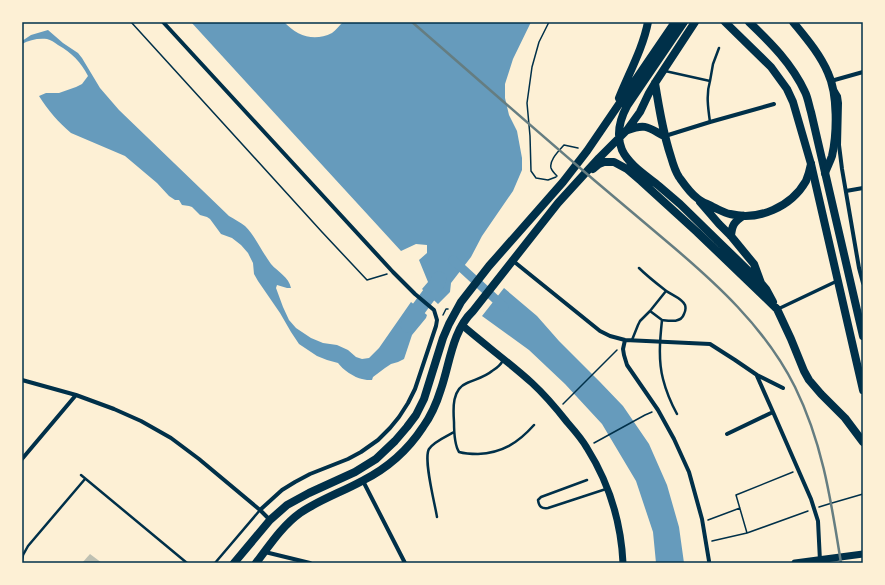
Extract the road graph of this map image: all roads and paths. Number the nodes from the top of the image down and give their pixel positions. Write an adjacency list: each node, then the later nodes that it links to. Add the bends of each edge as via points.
1 (131, 22): 35 (path, via 367,280)
2 (163, 22): 35 (street)
3 (549, 22): 25 (path, via 539,42 532,67 527,103 531,171 536,178)
4 (648, 22): 18 (main road)
5 (675, 22): 18 (main road)
6 (684, 22): 38 (main road, via 623,115 620,122 620,143 634,165 681,206)
7 (695, 22): 12 (main road)
8 (725, 22): 23 (main road, via 770,67 787,90 793,102)
9 (749, 22): 24 (main road, via 782,56 806,93)
10 (793, 22): 16 (main road, via 817,52)
11 (719, 48): 14 (lane)
12 (663, 71): 14 (lane); 15 (main road)
13 (863, 72): 16 (street)
14 (710, 81): 19 (lane)
15 (655, 83): 20 (main road); 21 (main road)
16 (832, 83): 24 (main road, via 836,129 832,157); 27 (street, via 840,103 839,144)
17 (774, 104): 19 (street)
18 (613, 112): 22 (main road)
19 (710, 122): 21 (street)
20 (628, 130): 21 (main road, via 647,127); 29 (main road)
21 (664, 136): 28 (main road, via 678,176)
22 (588, 151): 25 (main road); 25 (path, via 564,145 551,164 551,168)
23 (811, 164): 30 (main road, via 800,190 782,207); 36 (main road)
24 (825, 173): 44 (main road)
25 (560, 179): 76 (main road, via 463,299 443,338 424,399 407,427 371,462 288,505)
26 (863, 188): 27 (street)
27 (846, 191): 34 (street)
28 (697, 199): 30 (main road, via 730,214); 31 (main road)
29 (558, 203): 32 (main road); 40 (main road, via 599,164 614,162 641,181)
30 (743, 216): 31 (main road, via 733,225)
31 (731, 236): 38 (main road, via 754,264)
32 (512, 260): 43 (main road); 45 (street, via 600,331)
33 (638, 268): 39 (lane)
34 (861, 268): 37 (street)
35 (393, 272): 74 (street, via 434,310 437,320 408,403 378,440 348,459 295,482)
36 (837, 281): 40 (street); 53 (main road)
37 (863, 283)
38 (764, 286): 40 (main road)
39 (666, 291): 41 (lane); 42 (lane, via 682,302 686,309 684,317 678,320)
40 (777, 309): 62 (main road, via 809,380 845,418)
41 (650, 311): 42 (lane); 46 (lane, via 640,321)
42 (662, 320): 47 (lane)
43 (462, 325): 49 (main road); 69 (main road, via 442,389 423,427 397,457)
44 (863, 336)
45 (625, 340): 46 (street); 77 (street, via 623,349 627,365 658,410 674,439 689,472)
46 (632, 340): 47 (street)
47 (660, 342): 50 (street, via 710,344); 57 (lane, via 663,379)
48 (616, 350): 55 (path)
49 (503, 359): 60 (lane, via 490,373 465,384 457,392 453,404); 63 (main road, via 551,402)
50 (757, 375): 52 (street); 56 (street)
51 (22, 380): 54 (street)
52 (783, 388)
53 (863, 390)
54 (76, 395): 64 (street); 74 (street, via 141,421 171,438)
55 (566, 402)
56 (773, 412): 61 (street); 65 (street)
57 (677, 414)
58 (645, 415): 63 (path)
59 (534, 425): 60 (lane, via 506,448 482,454 459,452)
60 (454, 432): 75 (lane, via 431,446 426,458)
61 (727, 434)
62 (863, 442)
63 (587, 447): 70 (main road)
64 (22, 459)
65 (798, 469): 72 (path, via 736,495); 73 (street)
66 (81, 475): 67 (lane)
67 (85, 479): 82 (lane, via 31,542); 84 (lane)
68 (586, 480): 70 (lane, via 541,497 538,504 540,507 548,508)
69 (363, 481): 80 (main road, via 300,513); 89 (street)
70 (608, 488): 90 (main road, via 617,518)
71 (863, 494): 73 (path)
72 (740, 508): 77 (path); 78 (path)
73 (814, 509): 78 (path); 92 (street, via 818,521)
74 (260, 510): 76 (street); 85 (lane)
75 (438, 517)
76 (270, 520): 86 (main road)
77 (703, 522): 79 (street)
78 (747, 533): 79 (path)
79 (706, 542): 83 (street)
80 (264, 552): 87 (main road); 88 (street)
81 (863, 554): 91 (main road)
82 (22, 561)
83 (709, 561)
84 (187, 563)
85 (215, 563)
86 (234, 563)
87 (256, 563)
88 (310, 563)
89 (405, 563)
90 (623, 563)
91 (795, 563)
92 (820, 563)

